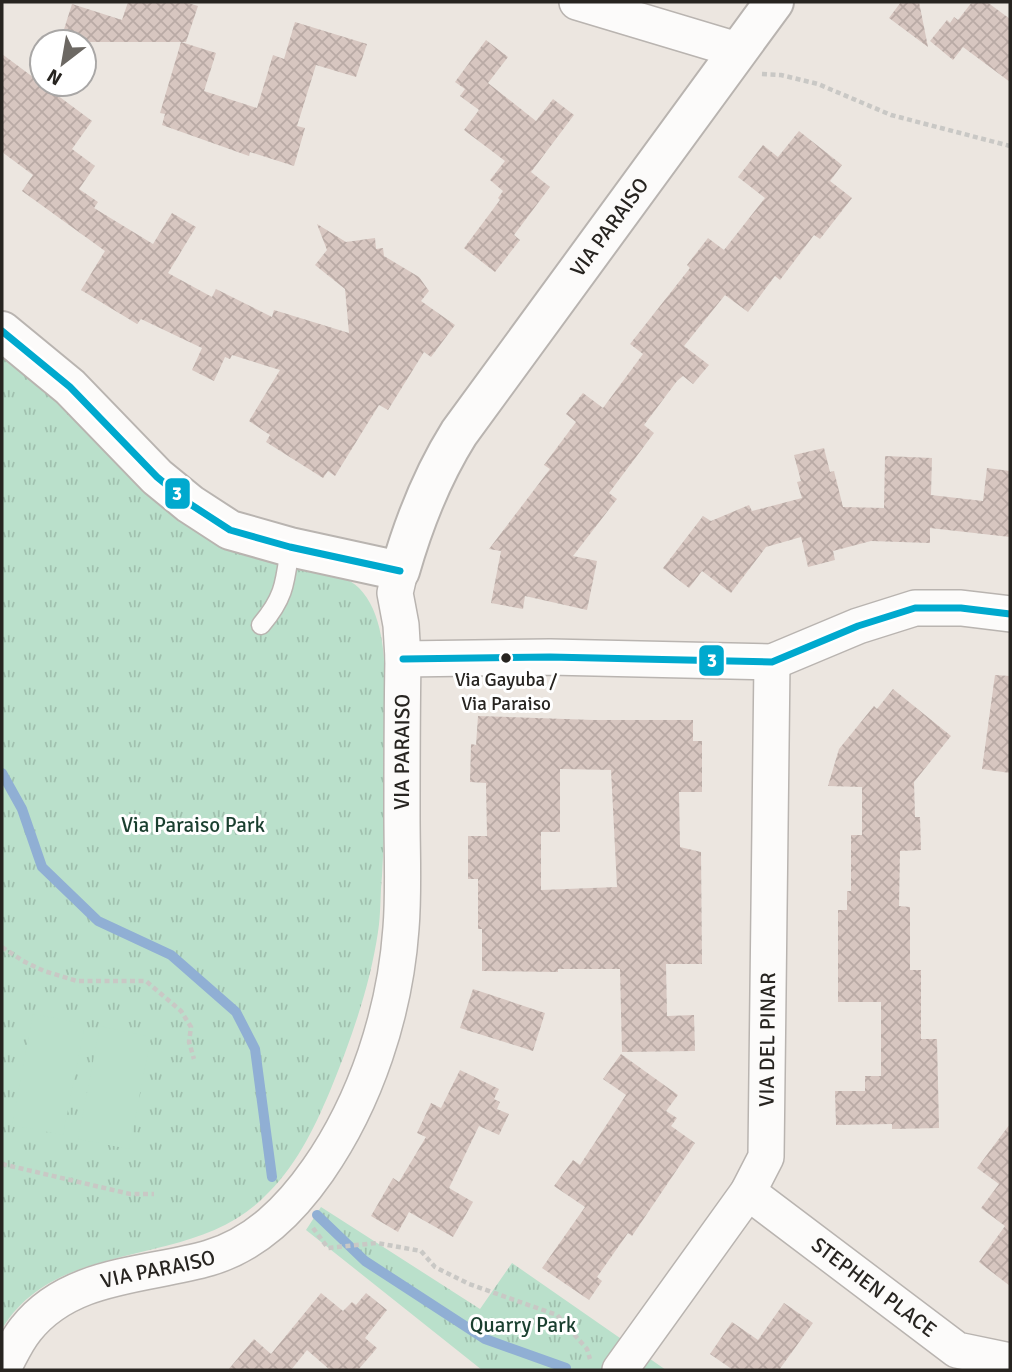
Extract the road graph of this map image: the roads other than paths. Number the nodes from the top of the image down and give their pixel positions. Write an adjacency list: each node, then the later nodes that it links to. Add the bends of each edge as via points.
1 (577, 2): 3 (street)
2 (774, 2): 3 (street, VIA PARAISO)
3 (744, 62): 6 (street, VIA PARAISO, via 459,433 436,472)
4 (2, 331): 5 (street, via 70,387 157,477 190,504 230,530)
5 (290, 547): 6 (street); 8 (lane, via 285,589)
6 (401, 571): 9 (street, VIA PARAISO, via 395,593)
7 (1010, 614): 10 (street, via 915,608)
8 (261, 625)
9 (403, 659): 10 (street); 13 (street, VIA PARAISO, via 401,929 395,977 384,1025 343,1132 308,1184 265,1230 240,1247 210,1258 118,1276 62,1299 26,1329)
10 (772, 662): 11 (street, VIA DEL PINAR, via 768,1124 766,1157)
11 (748, 1192): 12 (street, STEPHEN PLACE, via 957,1350); 14 (street, VIA DEL PINAR)
12 (1010, 1361)
13 (2, 1370)
14 (621, 1370)

